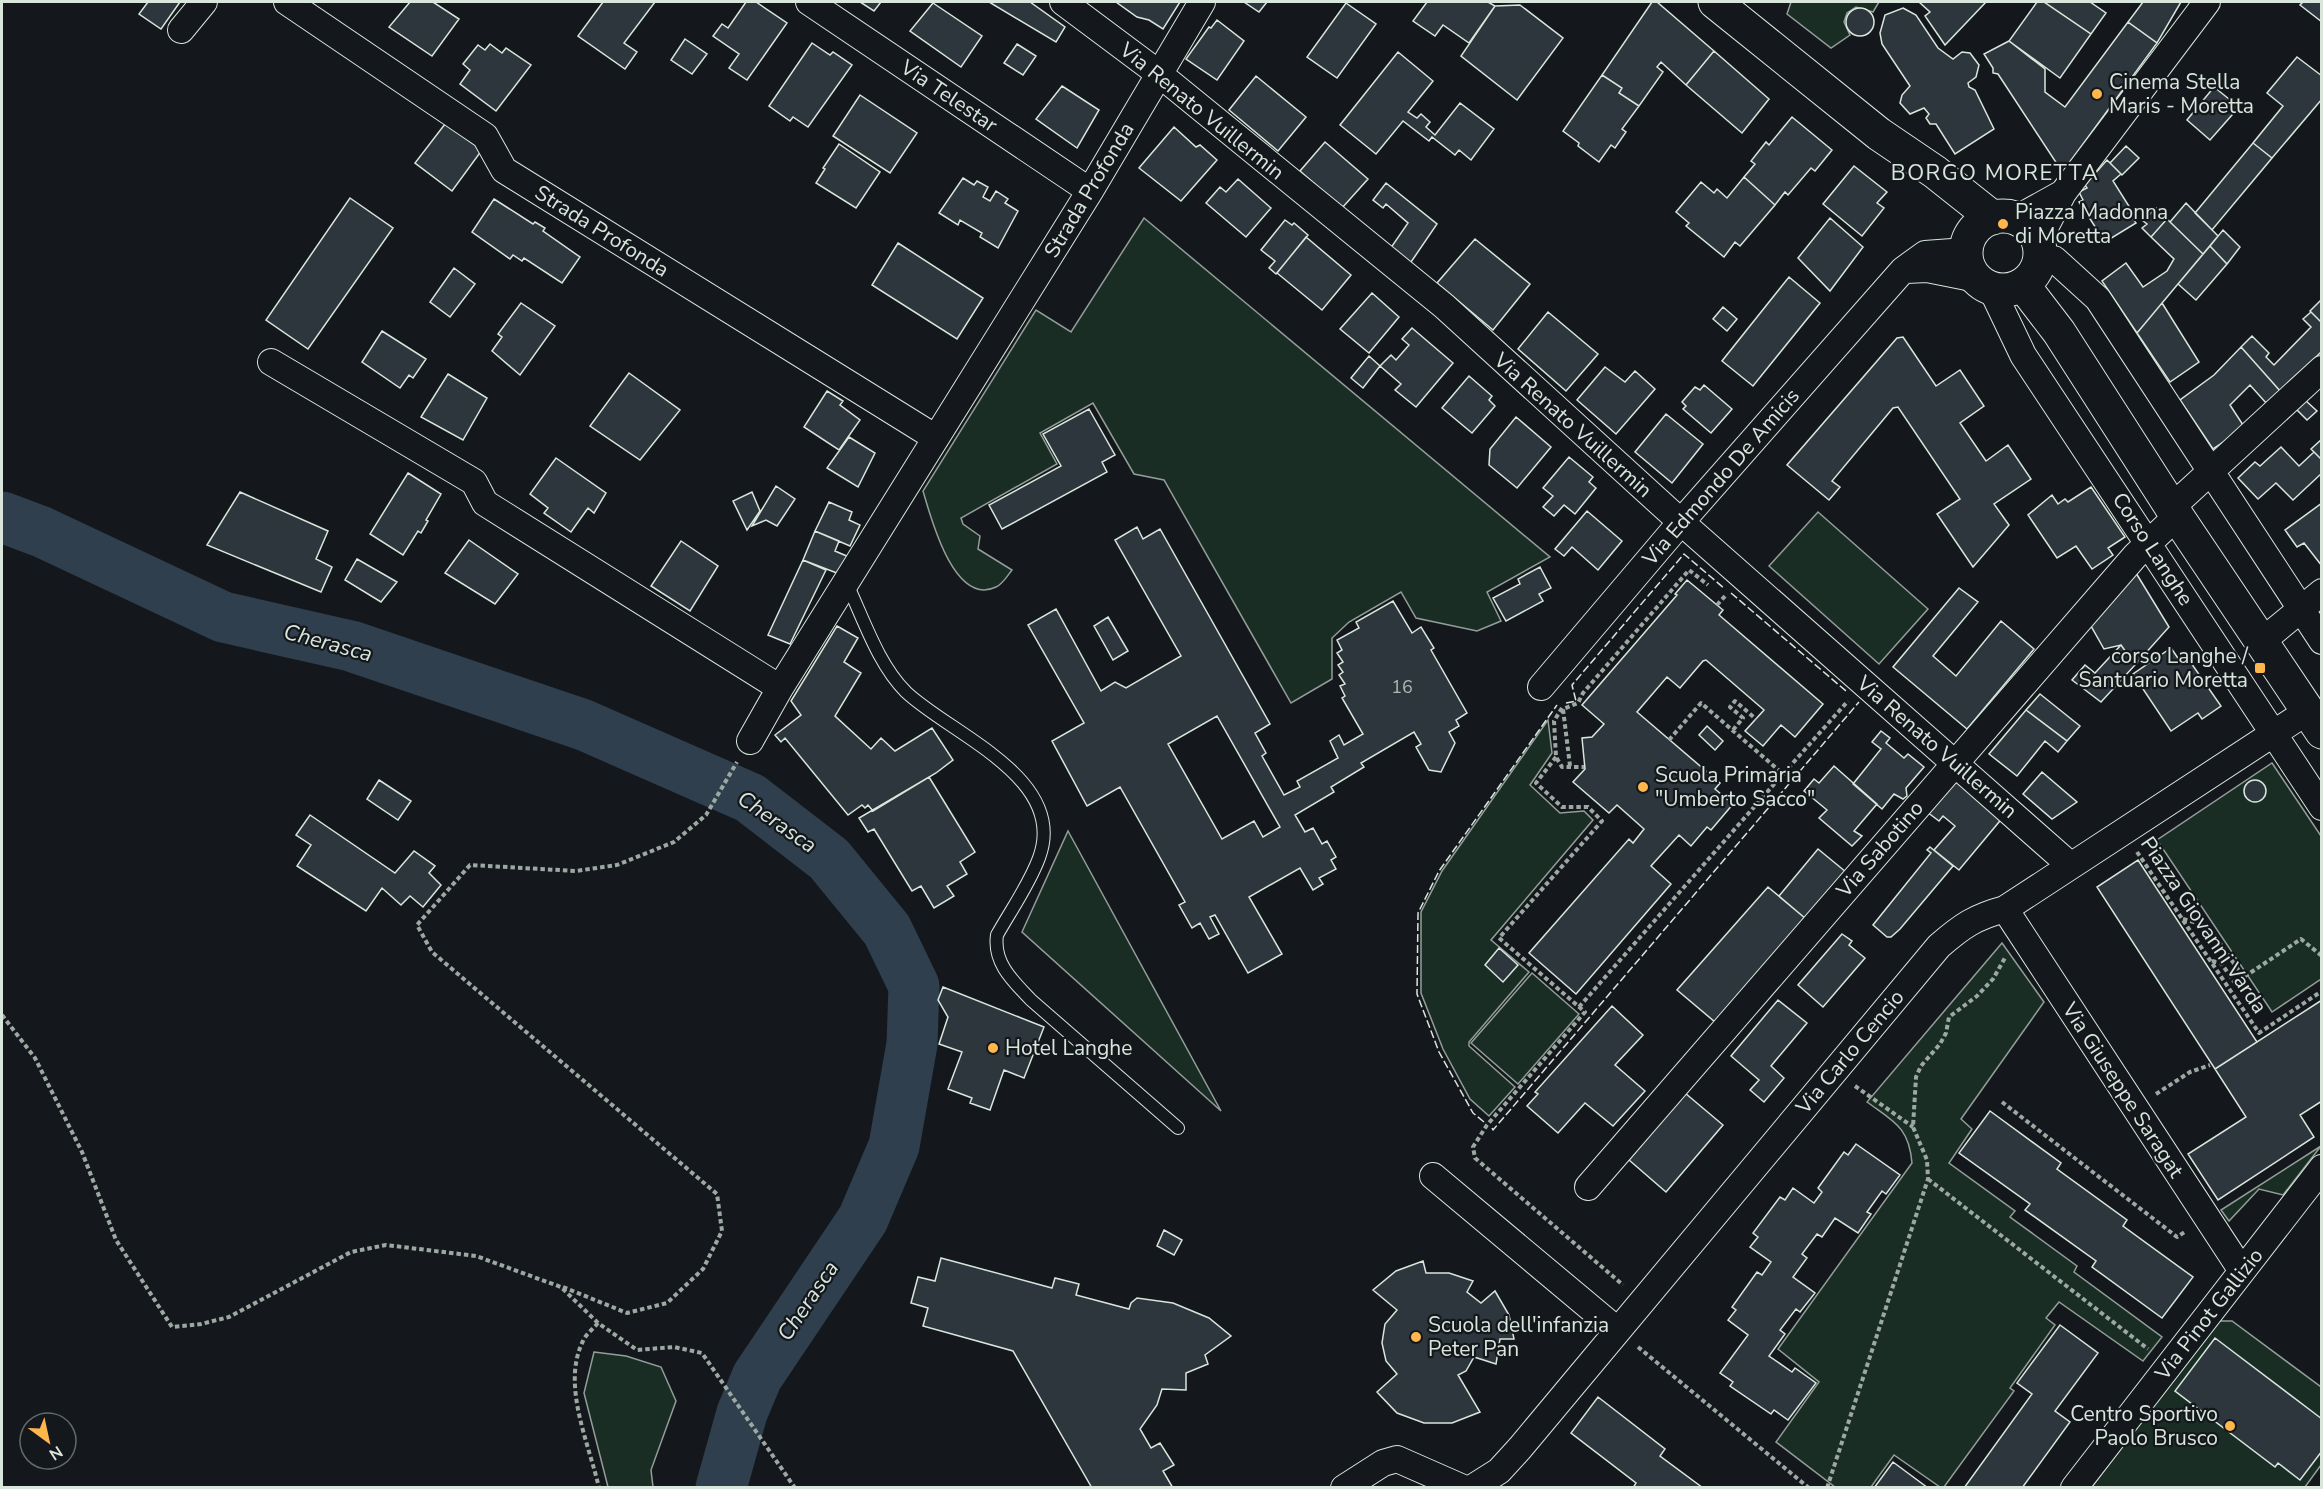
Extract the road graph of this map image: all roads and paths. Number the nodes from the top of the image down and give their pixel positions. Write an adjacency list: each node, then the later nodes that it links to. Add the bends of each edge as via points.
1 (204, 2): 8 (street)
2 (287, 2): 17 (street, Strada Profonda, via 485,136 504,170)
3 (809, 2): 11 (street, Via Telestar)
4 (1063, 2): 9 (street, Via Renato Vuillermin)
5 (1202, 2): 9 (street, Strada Profonda)
6 (2207, 2): 12 (street, via 2063,193)
7 (1723, 4): 10 (main road)
8 (181, 30)
9 (1158, 73): 11 (street, Strada Profonda); 20 (street, Via Renato Vuillermin, via 1443,306)
10 (1879, 134): 12 (main road); 13 (main road, via 1961,221)
11 (1090, 191): 17 (street, Strada Profonda)
12 (2022, 234): 13 (main road, via 1982,223); 14 (main road, via 2037,268); 18 (street, via 2098,299)
13 (1975, 265): 14 (main road, via 2013,289); 20 (street, Via Edmondo De Amicis, via 1925,254 1903,270); 21 (street, Corso Langhe, via 2023,354)
14 (2024, 285): 19 (main road, Corso Langhe, via 2059,332)
15 (271, 362): 32 (street, via 474,482 485,502)
16 (2322, 369): 18 (street, Via Sabotino)
17 (936, 438): 22 (street, Strada Profonda)
18 (2211, 473): 19 (street, Via Sabotino); 27 (street)
19 (2174, 512): 21 (street, Via Sabotino); 29 (main road, Corso Langhe)
20 (1681, 522): 30 (street, Via Edmondo De Amicis); 31 (street, Via Renato Vuillermin)
21 (2149, 542): 39 (street, Corso Langhe); 43 (street, Via Sabotino)
22 (847, 584): 32 (street, Strada Profonda); 64 (lane, via 880,654 905,691 1004,763 1032,795 1041,813 1043,838 1039,858 997,935 999,961 1030,1000)
23 (2322, 592): 27 (street)
24 (1724, 598): 25 (path); 26 (path); 35 (path, via 1689,570 1582,693 1578,704)
25 (1717, 605)
26 (1732, 605)
27 (2301, 611): 28 (street); 29 (street)
28 (2322, 641)
29 (2261, 642): 37 (main road, Corso Langhe)
30 (1549, 678): 35 (path)
31 (1864, 683): 34 (path); 43 (street, Via Renato Vuillermin)
32 (780, 688): 41 (street, Strada Profonda)
33 (1836, 697): 34 (path)
34 (1845, 705): 46 (path)
35 (1563, 709): 42 (path, via 1554,721); 44 (path)
36 (1756, 719): 38 (path, via 1735,701 1730,707 1743,718)
37 (2315, 722): 39 (street, Via Carlo Cencio)
38 (1732, 730): 40 (path, via 1701,703); 46 (path)
39 (2274, 735): 47 (street, Corso Langhe); 48 (street, Via Carlo Cencio)
40 (1669, 740)
41 (750, 741): 71 (path, via 706,815 674,842 617,865 576,871 470,865 417,925 432,952 717,1194 722,1231 703,1269 667,1303 627,1313)
42 (1556, 757): 44 (path, via 1562,767); 57 (path, via 1536,783 1562,807 1588,807 1602,820 1499,938)
43 (1955, 762): 49 (street, Via Renato Vuillermin); 68 (street, Via Sabotino)
44 (1570, 766): 45 (path)
45 (1584, 767)
46 (1783, 774): 57 (path)
47 (2322, 807)
48 (2122, 830): 49 (street, Via Carlo Cencio); 51 (path, Piazza Giovanni Varda)
49 (2070, 865): 50 (street, Via Carlo Cencio)
50 (2005, 909): 52 (street, Via Giuseppe Saragat); 60 (street, Via Carlo Cencio, via 1979,915 1939,946)
51 (2182, 919): 54 (path, Piazza Giovanni Varda); 55 (path, via 2208,926)
52 (2020, 933): 63 (path, via 1993,979 1949,1017 1940,1044 1921,1066 1916,1077); 69 (street, Via Giuseppe Saragat)
53 (2322, 956): 55 (path, via 2301,939)
54 (2210, 960): 55 (path, via 2221,963 2235,983); 56 (path, Piazza Giovanni Varda, via 2259,1033)
55 (2244, 978)
56 (2322, 991)
57 (1579, 1007): 72 (path, via 1585,1012 1487,1125 1473,1147 1475,1158)
58 (2, 1015): 71 (path, via 35,1058 82,1152 116,1240 172,1327 229,1317 351,1252 386,1245 476,1256)
59 (2210, 1065): 61 (path, via 2190,1072)
60 (1834, 1071): 63 (path); 72 (street, Via Carlo Cencio)
61 (2158, 1092)
62 (2002, 1102): 69 (path, via 2177,1237)
63 (1913, 1127): 67 (path, via 1928,1160)
64 (1178, 1128)
65 (2322, 1168): 70 (street, Via Pinot Gallizio)
66 (1433, 1176): 74 (street)
67 (1928, 1179): 75 (path); 82 (path)
68 (1588, 1187)
69 (2206, 1216): 70 (street, Via Giuseppe Saragat)
70 (2242, 1271): 75 (street, Via Pinot Gallizio)
71 (561, 1287): 73 (path)
72 (1641, 1301): 74 (street, Via Carlo Cencio)
73 (598, 1323): 76 (path, via 583,1339 574,1367 581,1429); 77 (path, via 637,1350 674,1347 702,1353)
74 (1617, 1329): 80 (street, Via Carlo Cencio, via 1499,1471); 81 (path)
75 (2169, 1366): 83 (street, Via Pinot Gallizio)
76 (598, 1488)
77 (795, 1488)
78 (1344, 1488): 79 (street, via 1383,1463 1397,1459)
79 (1463, 1488)
80 (1472, 1488)
81 (1809, 1488)
82 (1827, 1488)
83 (2074, 1488)

